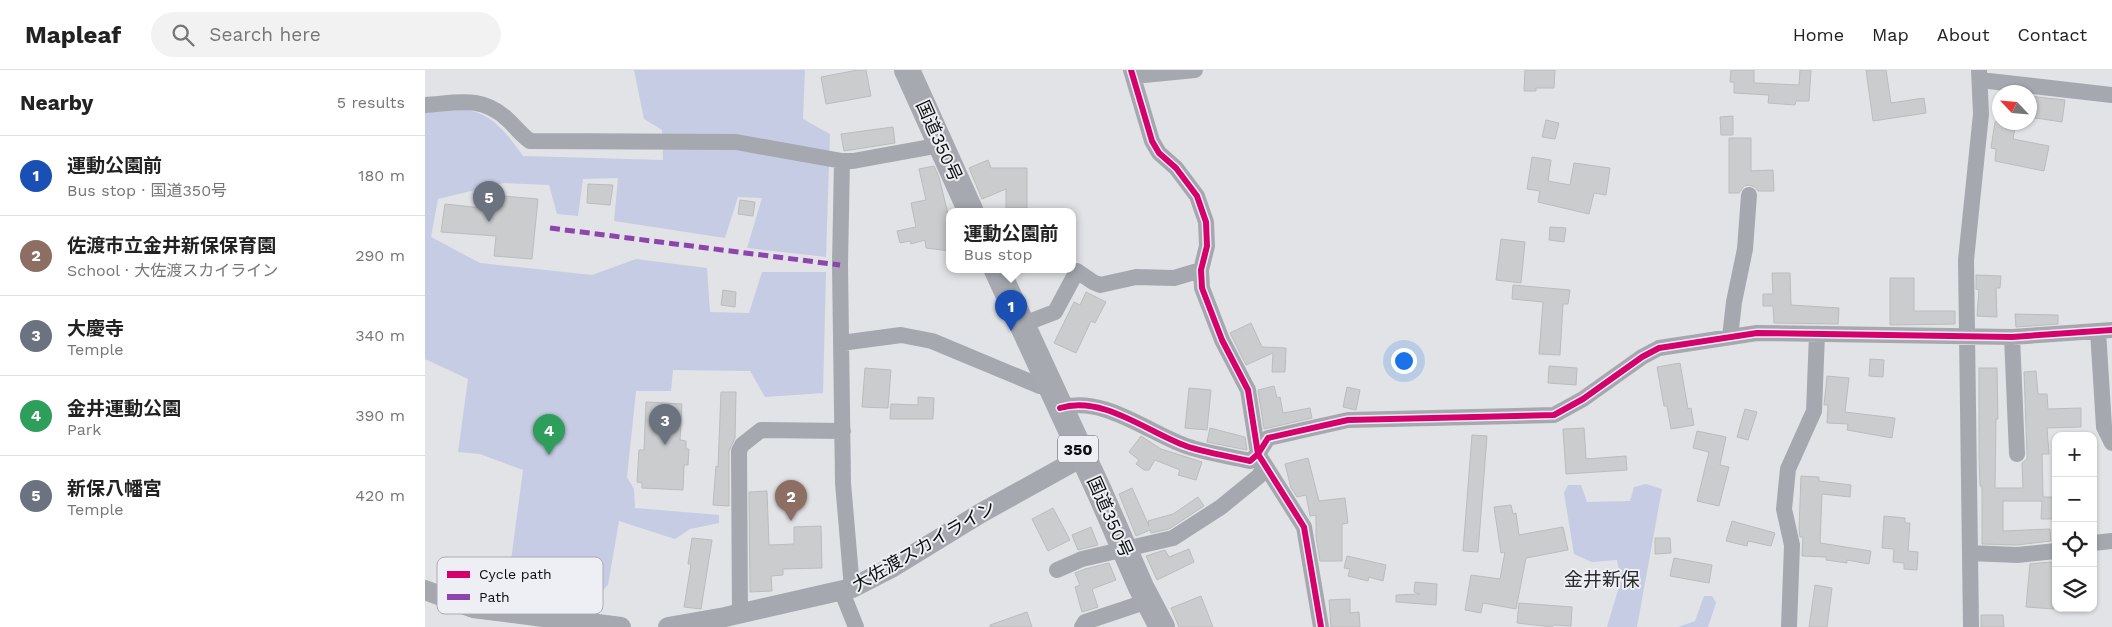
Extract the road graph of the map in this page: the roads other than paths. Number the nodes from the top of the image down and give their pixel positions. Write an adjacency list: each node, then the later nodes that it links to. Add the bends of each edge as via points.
1 (907, 70): 7 (highway, 国道350号)
2 (1195, 70): 3 (street)
3 (1133, 73): 11 (street, via 1153,141 1159,153 1176,168 1197,196 1207,222 1207,246)
4 (1979, 75): 5 (street); 19 (street, via 1981,114 1966,260)
5 (2112, 95)
6 (425, 105): 8 (street, via 484,103 496,109 530,141 736,142)
7 (941, 145): 8 (street); 10 (highway, 国道350号)
8 (842, 161): 21 (street)
9 (1749, 195): 18 (street, via 1745,248)
10 (969, 208)
11 (1201, 270): 14 (street, via 1174,278 1136,277 1100,285); 27 (street, via 1202,288 1211,314 1248,390)
12 (998, 273): 15 (highway, 国道350号 / 350)
13 (1076, 273): 15 (street, via 1055,312)
14 (1076, 273)
15 (1021, 325): 22 (highway, 国道350号 / 350)
16 (2105, 331): 20 (street); 24 (street, via 2104,426)
17 (1817, 334): 18 (street, via 1757,333); 19 (street); 46 (street, via 1814,410 1789,469 1784,509 1792,545)
18 (1730, 337): 27 (street, via 1659,348 1554,415 1348,420 1267,438)
19 (1967, 337): 20 (street); 32 (street)
20 (2012, 337): 25 (street)
21 (841, 343): 22 (street, via 901,335 932,342 1040,386); 23 (street)
22 (1054, 396): 26 (highway, 国道350号 / 350); 27 (street, via 1071,404 1109,411 1186,446 1250,461)
23 (843, 431): 35 (street); 39 (street, via 761,430 742,445 739,451)
24 (2112, 442)
25 (2017, 454)
26 (1082, 457): 30 (highway, 国道350号 / 350); 35 (street, 大佐渡スカイライン, via 893,567)
27 (1261, 460): 30 (street, via 1259,476 1221,507 1173,538); 45 (street, via 1304,528)
28 (2112, 541): 29 (street)
29 (2097, 543)
30 (1124, 548): 33 (street, via 1082,559); 37 (highway, 国道350号 / 350)
31 (2052, 551): 32 (street, via 2017,555)
32 (1970, 553): 47 (street)
33 (1057, 570)
34 (425, 590): 36 (street)
35 (847, 590): 39 (street, 大佐渡スカイライン); 42 (street)
36 (437, 594)
37 (1147, 601): 43 (street, via 1085,622); 44 (highway, 国道350号 / 350)
38 (520, 614): 40 (street)
39 (740, 614): 41 (street, 大佐渡スカイライン)
40 (621, 627)
41 (668, 627)
42 (856, 627)
43 (1083, 627)
44 (1162, 627)
45 (1321, 627)
46 (1789, 627)
47 (1971, 627)

